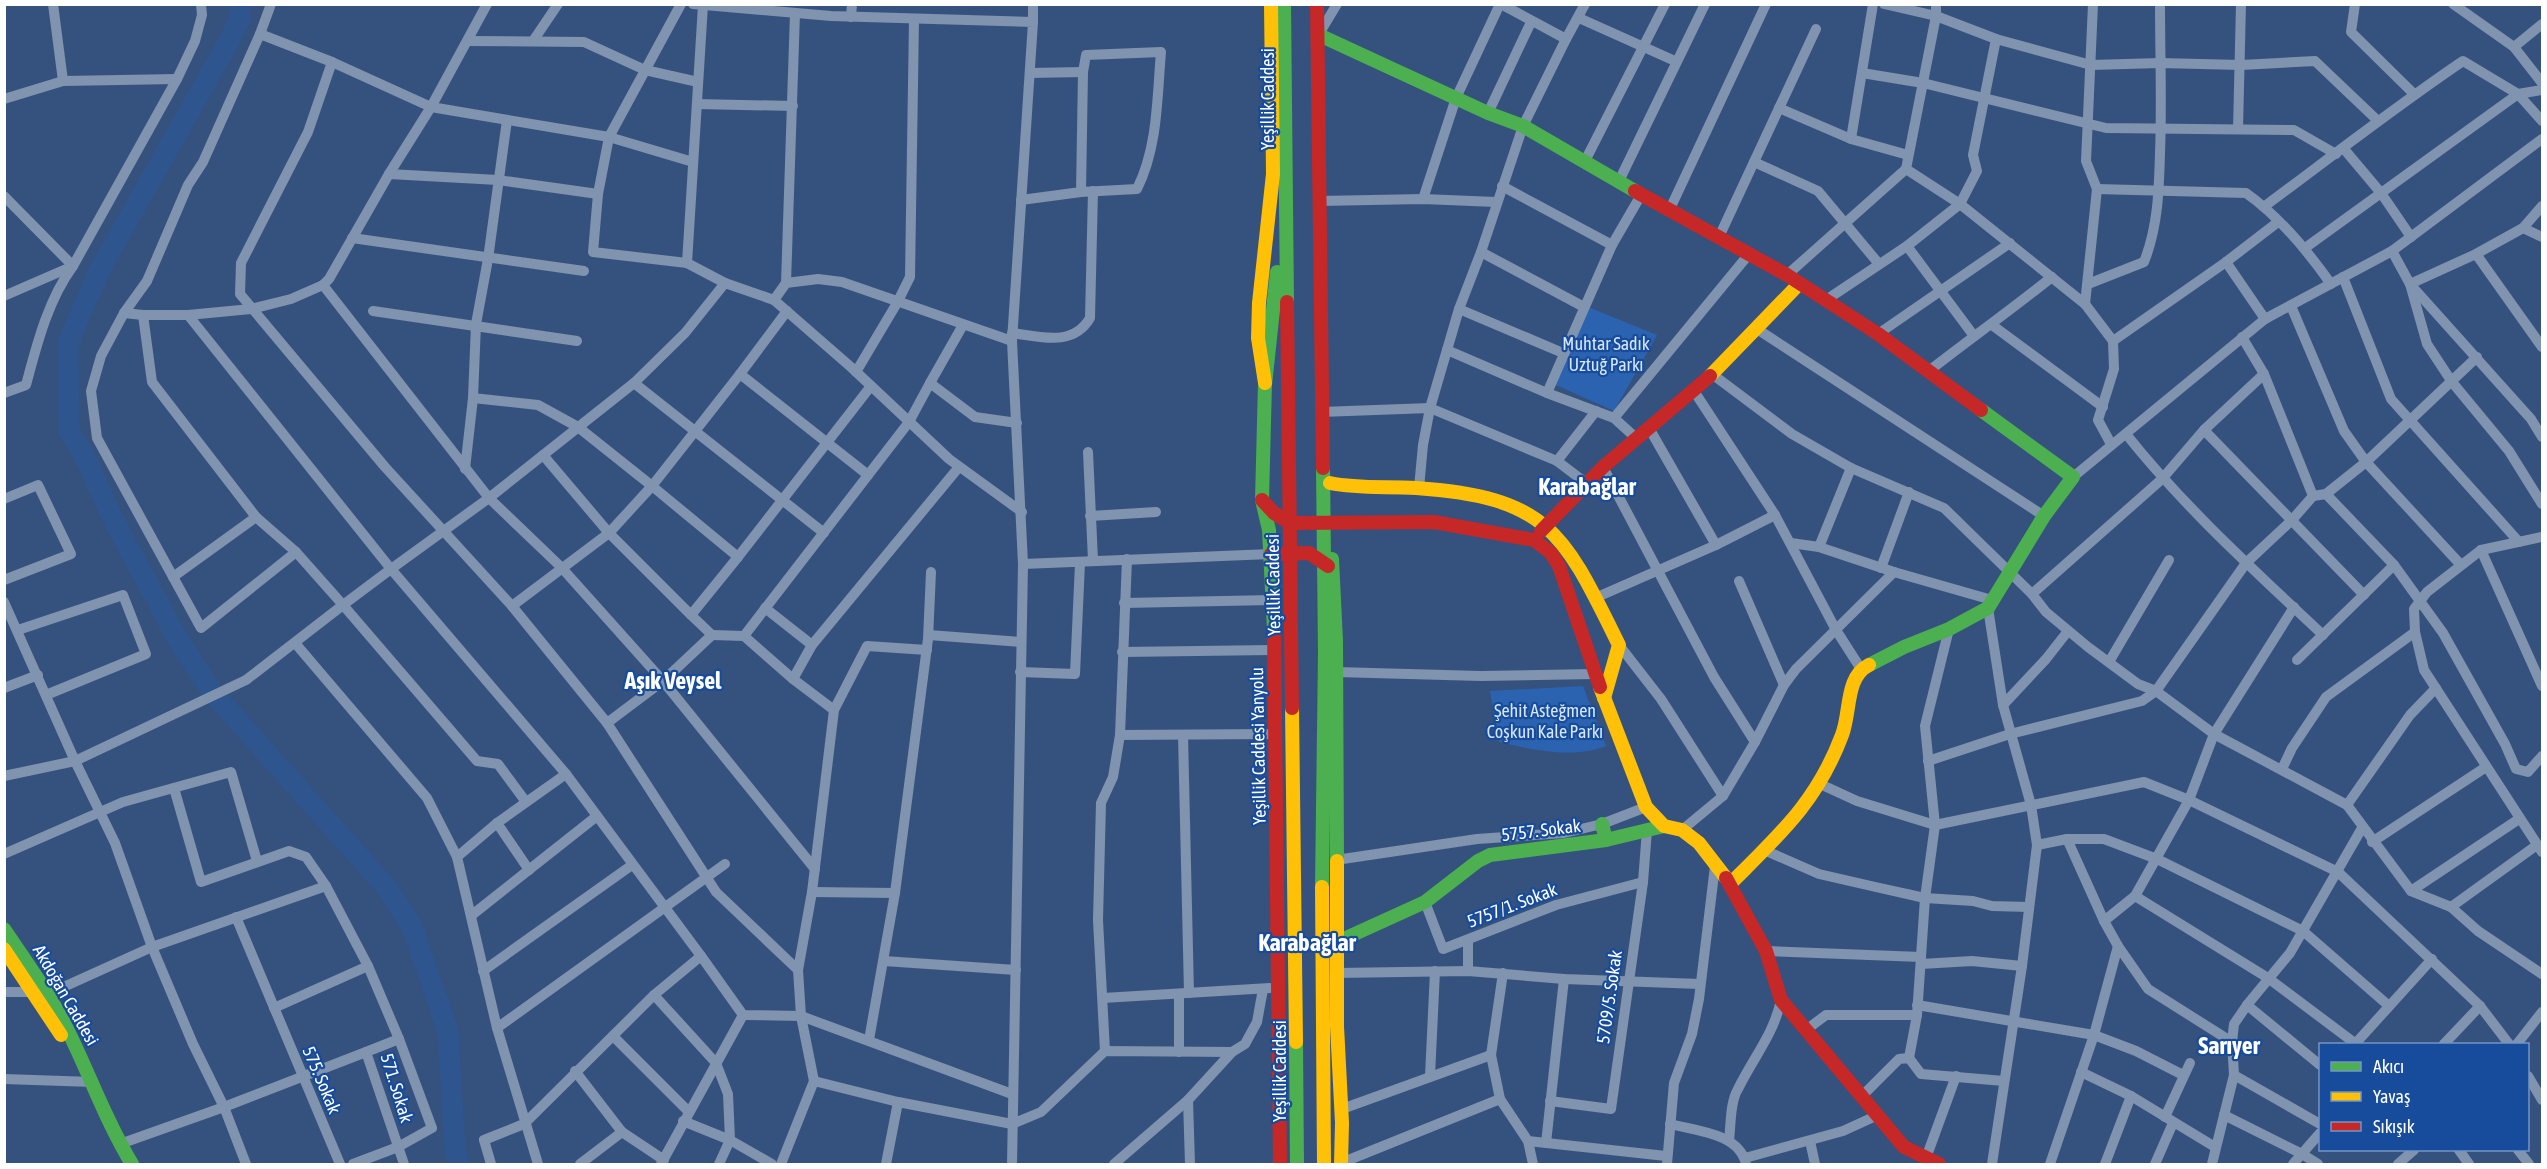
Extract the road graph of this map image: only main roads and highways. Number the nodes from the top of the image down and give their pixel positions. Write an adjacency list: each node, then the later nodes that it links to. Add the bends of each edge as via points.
1 (1271, 4): 7 (main road, Yeşillik Caddesi Yanyolu, via 1273,174 1258,339)
2 (1284, 4): 5 (main road, Yeşillik Caddesi)
3 (1317, 4): 4 (main road)
4 (1319, 35): 6 (main road, via 1522,126); 8 (main road)
5 (1286, 245): 7 (main road, via 1277,267); 11 (main road, Yeşillik Caddesi)
6 (1799, 284): 13 (main road, via 1712,374 1603,467); 23 (main road, via 1878,334 2073,477 1990,604 1949,629 1861,669 1854,680 1843,733 1820,784 1795,819)
7 (1265, 385): 10 (main road, Yeşillik Caddesi Yanyolu)
8 (1322, 467): 9 (main road); 12 (main road)
9 (1330, 483): 12 (main road); 13 (main road, via 1350,488 1419,488 1496,501 1533,515)
10 (1262, 500): 11 (main road); 16 (main road, Yeşillik Caddesi Yanyolu)
11 (1290, 523): 12 (main road); 15 (main road, Yeşillik Caddesi)
12 (1327, 524): 14 (main road, via 1434,522); 17 (main road); 18 (main road)
13 (1546, 525): 14 (main road); 19 (main road, via 1574,558 1619,645)
14 (1534, 540): 19 (main road, via 1551,553 1559,566)
15 (1291, 553): 16 (main road); 17 (main road, via 1313,553); 33 (main road, Yeşillik Caddesi)
16 (1271, 554): 32 (main road, Yeşillik Caddesi Yanyolu)
17 (1323, 560): 18 (main road); 34 (main road)
18 (1333, 572): 25 (main road)
19 (1604, 698): 21 (main road, via 1646,807)
20 (1602, 825): 22 (main road)
21 (1664, 826): 22 (main road, 5757. Sokak); 23 (main road, via 1682,830 1699,843)
22 (1606, 840): 25 (main road, 5757. Sokak, via 1490,855 1425,902)
23 (1730, 884): 29 (main road, via 1766,951 1781,1000 1904,1147)
24 (4, 929): 27 (main road, Akdoğan Caddesi, via 48,994)
25 (1337, 942): 35 (main road)
26 (4, 949): 27 (main road, Akdoğan Caddesi)
27 (93, 1082): 28 (main road, Akdoğan Caddesi)
28 (120, 1144): 30 (main road, Akdoğan Caddesi); 31 (main road, Akdoğan Caddesi)
29 (1921, 1159): 36 (main road)
30 (122, 1164)
31 (132, 1164)
32 (1280, 1164)
33 (1297, 1164)
34 (1324, 1164)
35 (1341, 1164)
36 (1939, 1164)

